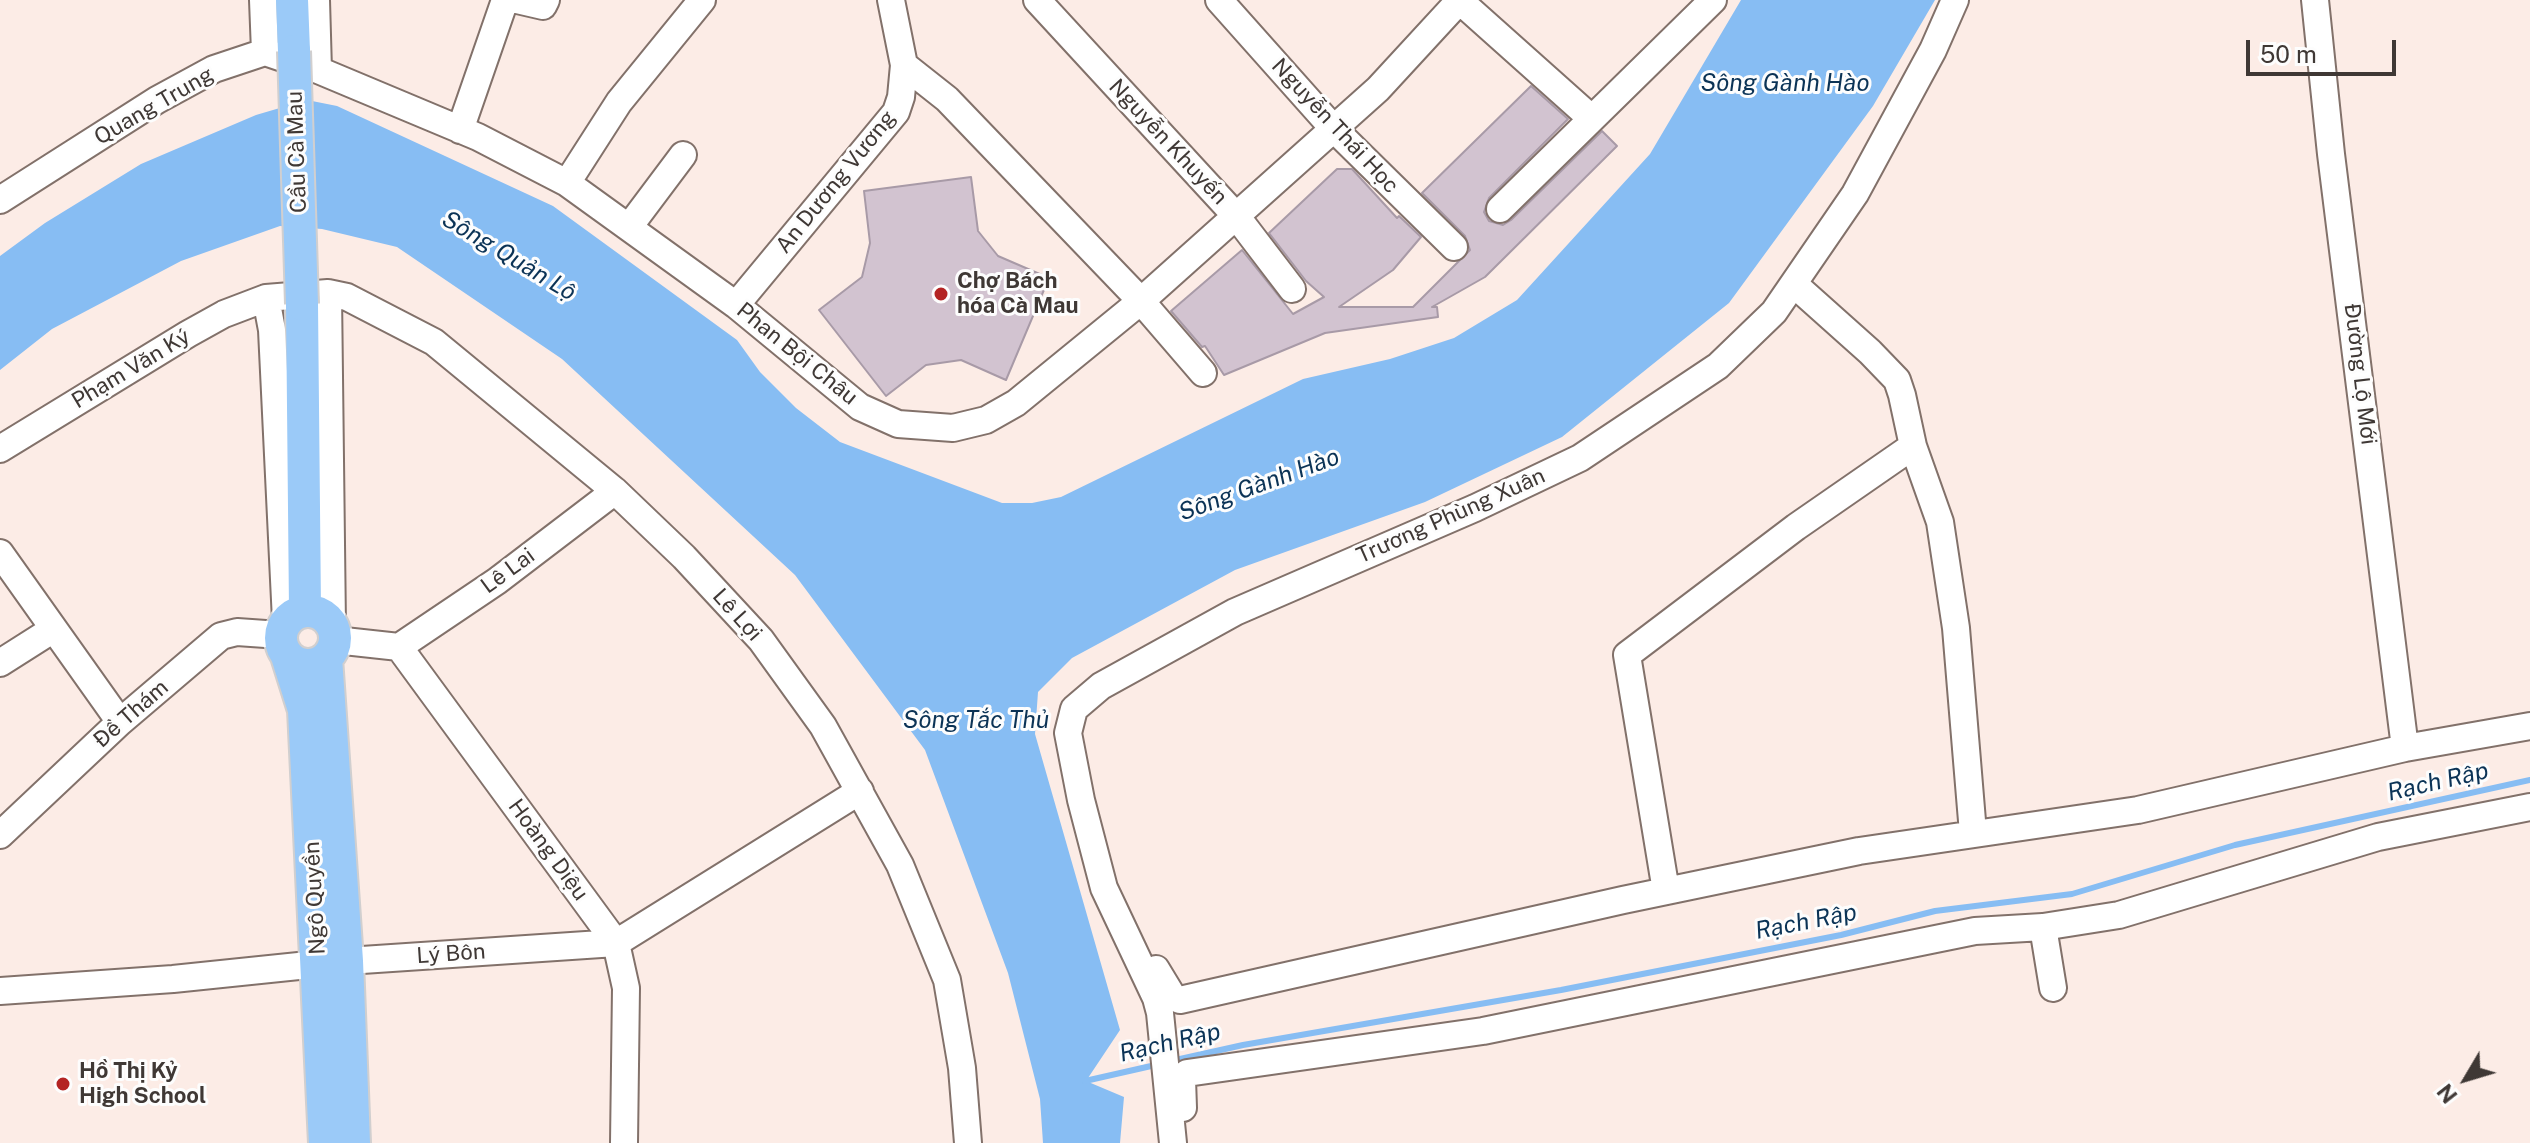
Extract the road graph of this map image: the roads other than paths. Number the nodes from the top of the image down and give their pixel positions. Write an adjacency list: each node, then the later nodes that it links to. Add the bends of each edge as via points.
1 (263, 0): 15 (street)
2 (292, 0): 15 (main road, Cầu Cà Mau)
3 (316, 0): 15 (street)
4 (505, 0): 19 (street)
5 (517, 0): 6 (street, via 543,6)
6 (546, 0)
7 (702, 0): 21 (street, via 619,102)
8 (891, 0): 16 (street, An Dương Vương)
9 (1037, 0): 24 (street, Nguyễn Khuyến)
10 (1219, 0): 18 (street, Nguyễn Thái Học)
11 (1460, 0): 17 (street); 18 (street, Phan Bội Châu, via 1378,89)
12 (1713, 0): 17 (street)
13 (1955, 0): 27 (street, Trương Phùng Xuân, via 1873,163)
14 (2315, 0): 44 (street, Đường Lộ Mới)
15 (292, 58): 19 (street, Phan Bội Châu); 22 (street, Quang Trung, via 214,69); 30 (main road, Cầu Cà Mau, bridge)
16 (904, 65): 31 (street, via 947,99); 32 (street, An Dương Vương, via 896,112)
17 (1591, 118): 23 (street)
18 (1333, 128): 24 (street, Phan Bội Châu); 26 (street, Nguyễn Thái Học)
19 (460, 130): 21 (street, Phan Bội Châu)
20 (683, 155): 25 (street)
21 (567, 183): 25 (street, Phan Bội Châu)
22 (0, 200)
23 (1500, 209)
24 (1237, 217): 28 (street, Nguyễn Khuyến); 31 (street, Phan Bội Châu)
25 (629, 227): 32 (street, Phan Bội Châu)
26 (1454, 247)
27 (1795, 285): 34 (street, via 1897,380); 50 (street, Trương Phùng Xuân, via 1751,338 1718,366 1580,458 1235,612 1086,696 1074,709 1068,733 1104,888)
28 (1292, 289)
29 (266, 298): 30 (street, Lê Lợi); 35 (street, Phạm Văn Ký, via 188,334); 39 (street)
30 (315, 298): 36 (street, Lê Lợi, via 347,297 434,342); 39 (main road, Ngô Quyền)
31 (1141, 301): 32 (street, Phan Bội Châu, via 1016,403 986,420 953,428 898,424 860,407); 33 (street)
32 (736, 305)
33 (1203, 373)
34 (1913, 446): 47 (street, via 1940,522 1956,628); 49 (street, via 1627,655)
35 (0, 449)
36 (615, 491): 40 (street, Lê Lai); 45 (street, Lê Lợi, via 761,640 823,726)
37 (0, 553): 38 (street)
38 (52, 630): 41 (street); 42 (street)
39 (307, 635): 40 (street); 42 (street, Đề Thám, via 221,636); 53 (main road, Ngô Quyền)
40 (399, 647): 52 (street, Hoàng Diệu)
41 (0, 663)
42 (120, 722): 48 (street, Đề Thám)
43 (2530, 726): 44 (street)
44 (2405, 748): 47 (street, via 2138,810)
45 (860, 791): 52 (street, Lý Bôn); 59 (street, Lê Lợi, via 900,865 947,980)
46 (2530, 807): 51 (street, via 2378,837 2119,915)
47 (1973, 833): 49 (street)
48 (0, 835)
49 (1666, 891): 50 (street, via 1180,1000 1173,997 1139,939)
50 (1118, 919): 60 (street, Trương Phùng Xuân, via 1160,1013)
51 (2043, 927): 54 (street); 61 (street, via 1975,931 1467,1034 1187,1073 1182,1079)
52 (616, 943): 53 (street, Lý Bôn); 58 (street, Hoàng Diệu, via 626,988)
53 (333, 962): 55 (street, Lý Bôn); 56 (main road, Ngô Quyền); 57 (main road, Ngô Quyền)
54 (2053, 988)
55 (0, 991)
56 (325, 1143)
57 (354, 1143)
58 (624, 1143)
59 (968, 1143)
60 (1173, 1143)
61 (1184, 1143)

